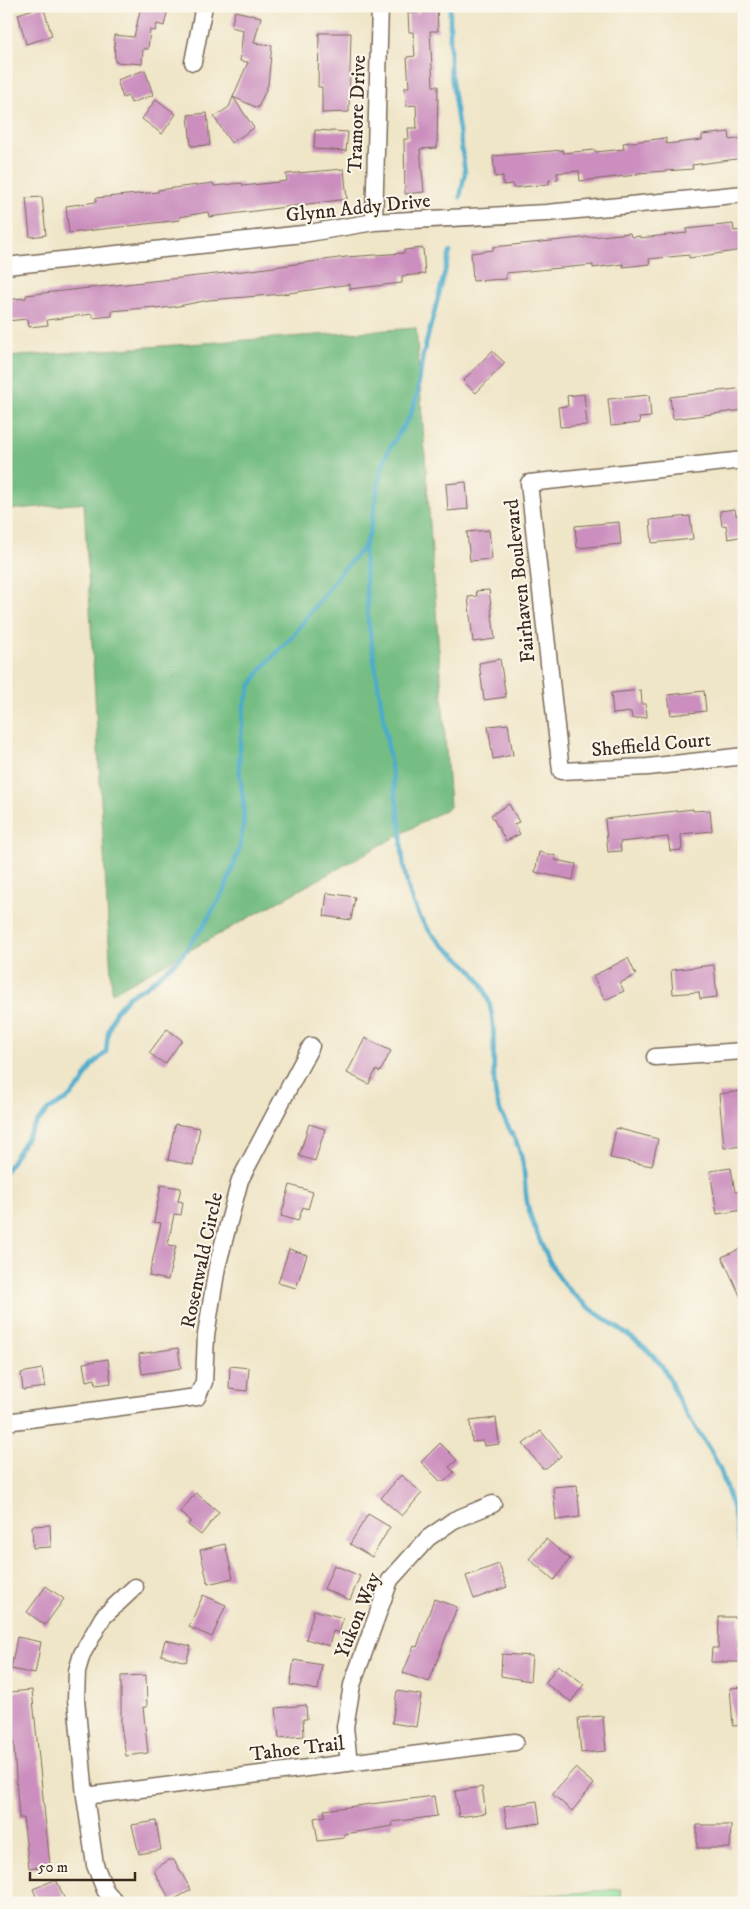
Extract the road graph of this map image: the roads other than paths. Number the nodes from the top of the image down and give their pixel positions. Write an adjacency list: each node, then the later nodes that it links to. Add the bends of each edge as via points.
1 (204, 6): 3 (street)
2 (380, 6): 5 (street, Tramore Drive)
3 (192, 62)
4 (744, 194): 5 (street, Glynn Addy Drive, via 546,213)
5 (374, 222): 6 (street, Glynn Addy Drive, via 302,234)
6 (6, 266)
7 (744, 460): 9 (street, Fairhaven Boulevard, via 529,483)
8 (744, 756): 9 (street, Sheffield Court, via 648,767)
9 (561, 771)
10 (311, 1046): 13 (street, Rosenwald Circle, via 240,1180 217,1268 206,1335 204,1382 197,1397)
11 (744, 1051): 12 (street)
12 (655, 1057)
13 (6, 1422)
14 (493, 1504): 17 (street, Yukon Way, via 454,1520 428,1538 390,1580 352,1684 345,1727)
15 (135, 1586): 18 (street, via 103,1617 82,1654 77,1671 76,1699)
16 (515, 1742): 17 (street, Tahoe Trail)
17 (349, 1763): 18 (street, Tahoe Trail)
18 (85, 1796): 19 (street, via 95,1865 105,1890)
19 (116, 1903)

